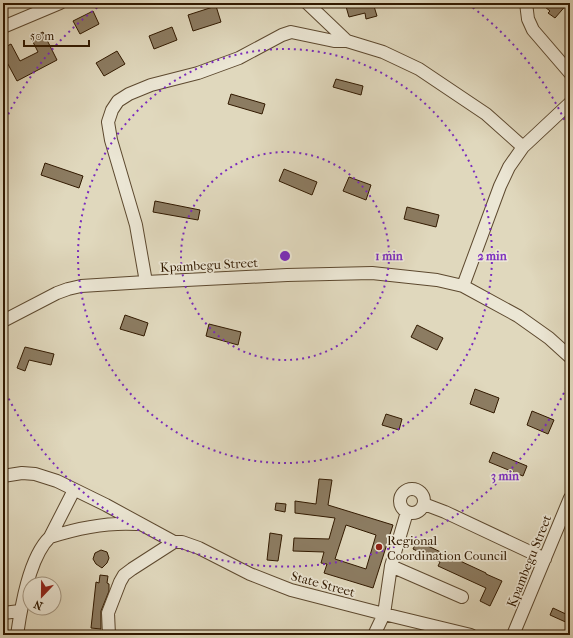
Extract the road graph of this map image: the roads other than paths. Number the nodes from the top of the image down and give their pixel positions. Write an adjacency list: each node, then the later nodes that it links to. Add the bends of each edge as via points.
1 (60, 3): 4 (street)
2 (307, 3): 5 (street)
3 (526, 3): 6 (street, via 528,19 533,30)
4 (3, 27)
5 (347, 41): 8 (street, via 383,52 419,69 486,114); 9 (street, via 334,41 291,32 239,58 198,73 151,85 118,101 108,122 136,225)
6 (570, 72)
7 (570, 103): 8 (street)
8 (523, 147): 10 (street, via 500,186)
9 (146, 282): 10 (street, Kpambegu Street, via 372,273 437,280); 11 (street, Kpambegu Street, via 68,289)
10 (463, 286): 12 (street, Kpambegu Street, via 518,316)
11 (3, 321)
12 (570, 357)
13 (3, 476): 14 (street, State Street, via 35,474)
14 (74, 490): 18 (street, State Street); 19 (street)
15 (570, 498): 21 (street, Kpambegu Street)
16 (424, 504): 17 (street, via 414,513); 17 (street, via 421,493 410,489 404,492 400,502); 21 (street)
17 (407, 512): 22 (street)
18 (140, 524): 19 (street, via 96,526); 20 (street, State Street)
19 (50, 537): 24 (street, via 40,548 28,578)
20 (174, 542): 26 (street, State Street, via 199,548 270,583); 28 (street, via 124,575 108,613)
21 (545, 559): 31 (street, Kpambegu Street)
22 (391, 566): 23 (street); 26 (street)
23 (462, 597)
24 (20, 611): 25 (street); 27 (street)
25 (3, 613)
26 (384, 614): 29 (street); 30 (street, State Street)
27 (17, 635)
28 (109, 635)
29 (374, 635)
30 (471, 635)
31 (513, 635)

